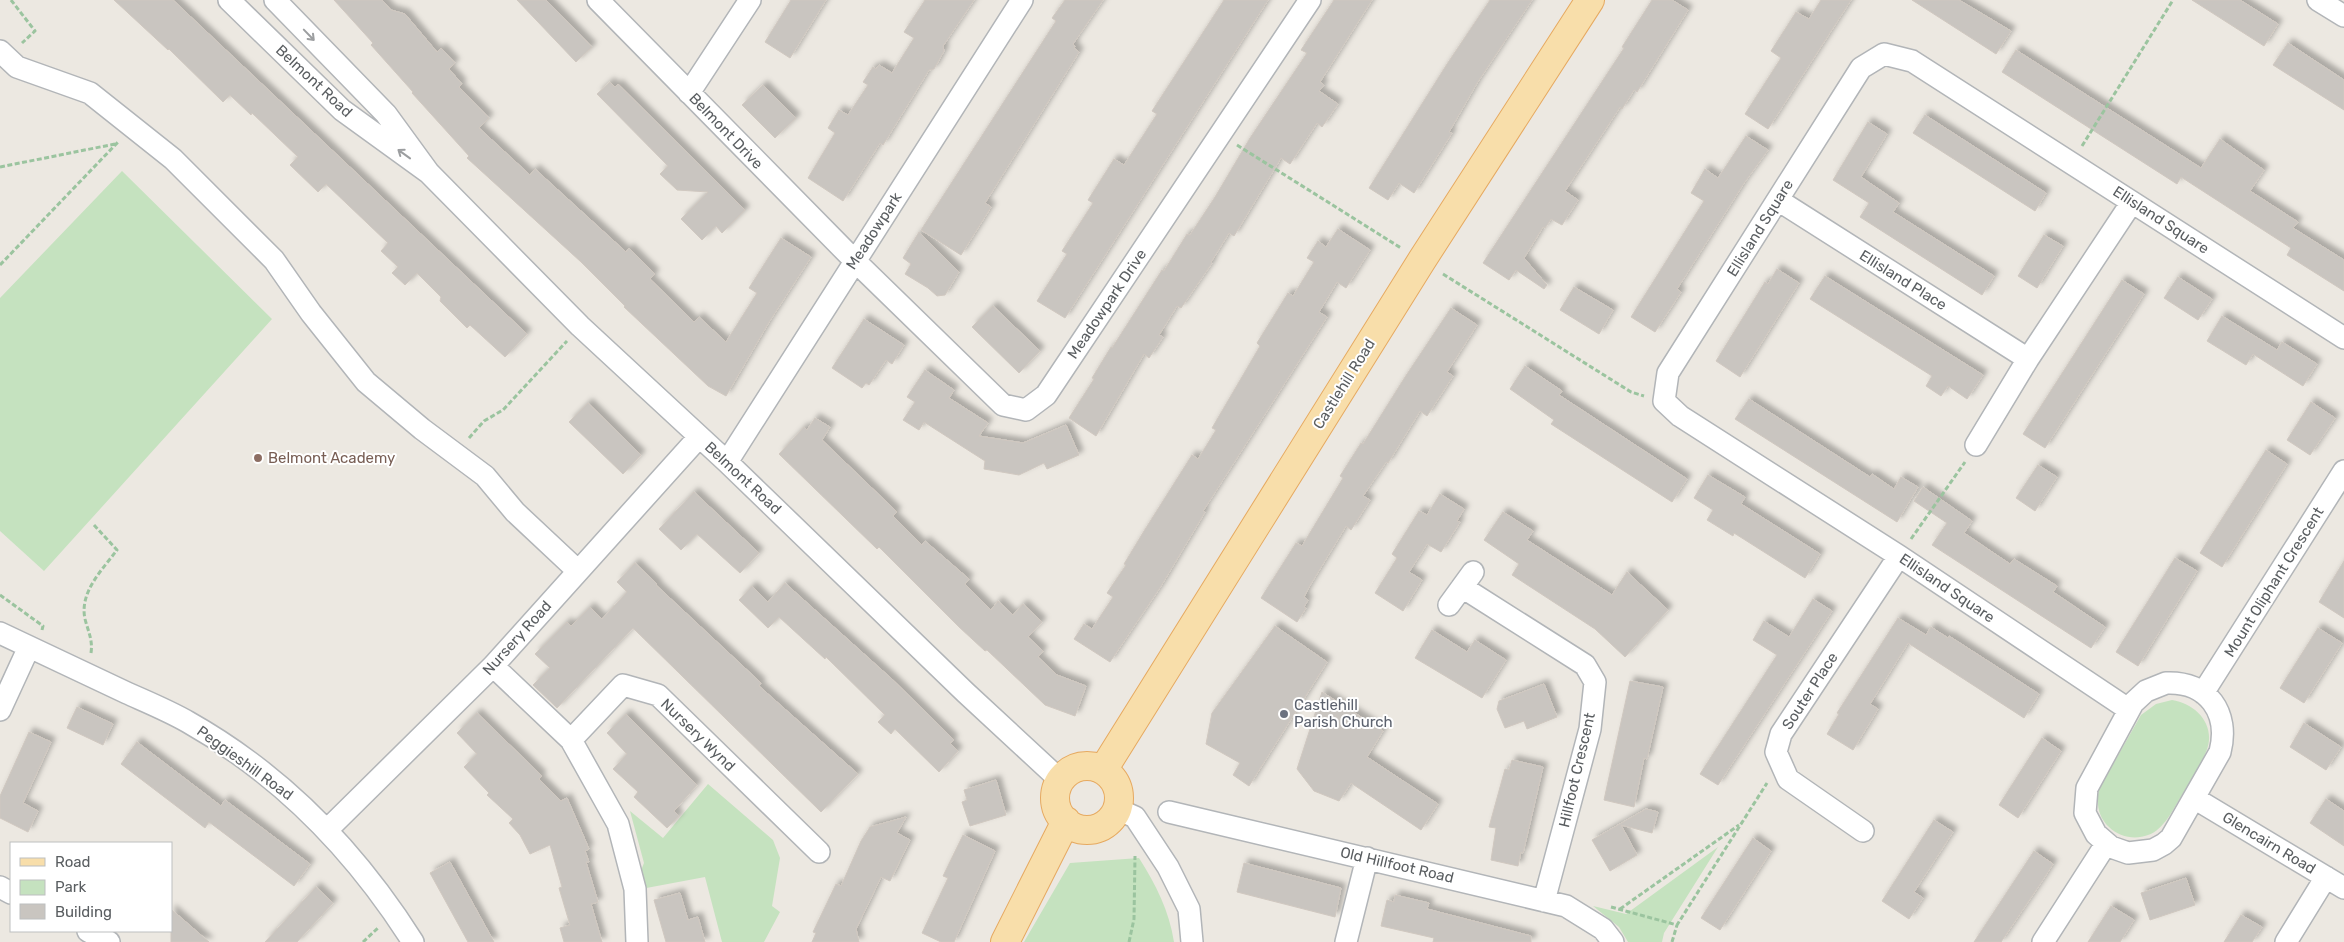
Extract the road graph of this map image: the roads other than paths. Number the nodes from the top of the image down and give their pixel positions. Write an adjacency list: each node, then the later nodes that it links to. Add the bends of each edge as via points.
1 (229, 0): 12 (street, Belmont Road, one-way to 1, via 342,110)
2 (275, 0): 12 (street, Belmont Road, one-way to 12, via 386,114)
3 (598, 0): 11 (street, Belmont Drive)
4 (750, 0): 11 (street)
5 (1022, 0): 15 (street, Meadowpark)
6 (1310, 0): 15 (street, Meadowpark Drive, via 1046,395 1026,410 1003,405)
7 (1590, 0): 32 (main road, Castlehill Road, via 1422,260)
8 (2318, 0): 9 (street)
9 (2344, 16)
10 (3, 54): 23 (street, via 17,67 90,93 173,159 274,260 366,382 485,476 515,512)
11 (689, 93): 15 (street, Belmont Drive)
12 (429, 173): 18 (street, Belmont Road, via 580,326)
13 (1778, 200): 14 (street, Ellisland Square, via 1861,68 1884,54 1912,61); 17 (street, Ellisland Place); 22 (street, Ellisland Square, via 1668,373 1664,401 1680,416)
14 (2132, 202): 16 (street, Ellisland Square); 17 (street)
15 (855, 261): 20 (street, Meadowpark)
16 (2344, 338)
17 (2028, 359): 19 (street)
18 (699, 437): 20 (street, Belmont Road); 23 (street, Nursery Road)
19 (1976, 445)
20 (727, 462): 33 (street, Belmont Road)
21 (2344, 471): 28 (street, Mount Oliphant Crescent)
22 (1899, 556): 29 (street, Ellisland Square); 39 (street, Souter Place, via 1781,734 1776,752 1788,778)
23 (578, 571): 27 (street, Nursery Road)
24 (1449, 605): 45 (street, Hillfoot Crescent, via 1468,580 1585,665 1595,682 1590,729)
25 (0, 633): 26 (street, Peggieshill Road)
26 (31, 648): 30 (street); 38 (street, Peggieshill Road, via 187,721 225,744 289,793)
27 (492, 666): 31 (street); 38 (street, Nursery Road)
28 (2203, 693): 29 (street, via 2187,685 2166,683 2146,691); 34 (street, via 2220,714 2223,739 2220,752)
29 (2128, 709): 40 (street, via 2087,788 2085,800 2088,821)
30 (0, 710)
31 (571, 740): 41 (street, Nursery Wynd, via 623,685 658,695); 49 (street, via 618,824 635,889)
32 (1103, 770): 33 (main road, via 1080,766); 35 (main road, via 1118,791)
33 (1060, 780): 37 (main road, via 1056,788 1056,806)
34 (2194, 798): 40 (street, via 2171,838 2153,850 2128,853); 43 (street, Glencairn Road)
35 (1117, 809): 37 (main road, via 1108,821 1094,828 1079,828); 51 (street, via 1135,817 1168,867 1188,909)
36 (1170, 812): 42 (street, Old Hillfoot Road)
37 (1066, 821): 50 (main road)
38 (328, 830): 48 (street, Peggieshill Road, via 374,884)
39 (1863, 831)
40 (2106, 844): 54 (street)
41 (819, 852)
42 (1367, 858): 45 (street, Old Hillfoot Road); 52 (street)
43 (2326, 877): 44 (street, Glencairn Road); 55 (street)
44 (2344, 888)
45 (1544, 901): 53 (street, Old Hillfoot Road, via 1574,910 1603,928)
46 (90, 932): 47 (street)
47 (109, 942)
48 (413, 942)
49 (636, 942)
50 (1005, 942)
51 (1192, 942)
52 (1346, 942)
53 (1613, 942)
54 (2043, 942)
55 (2286, 942)

